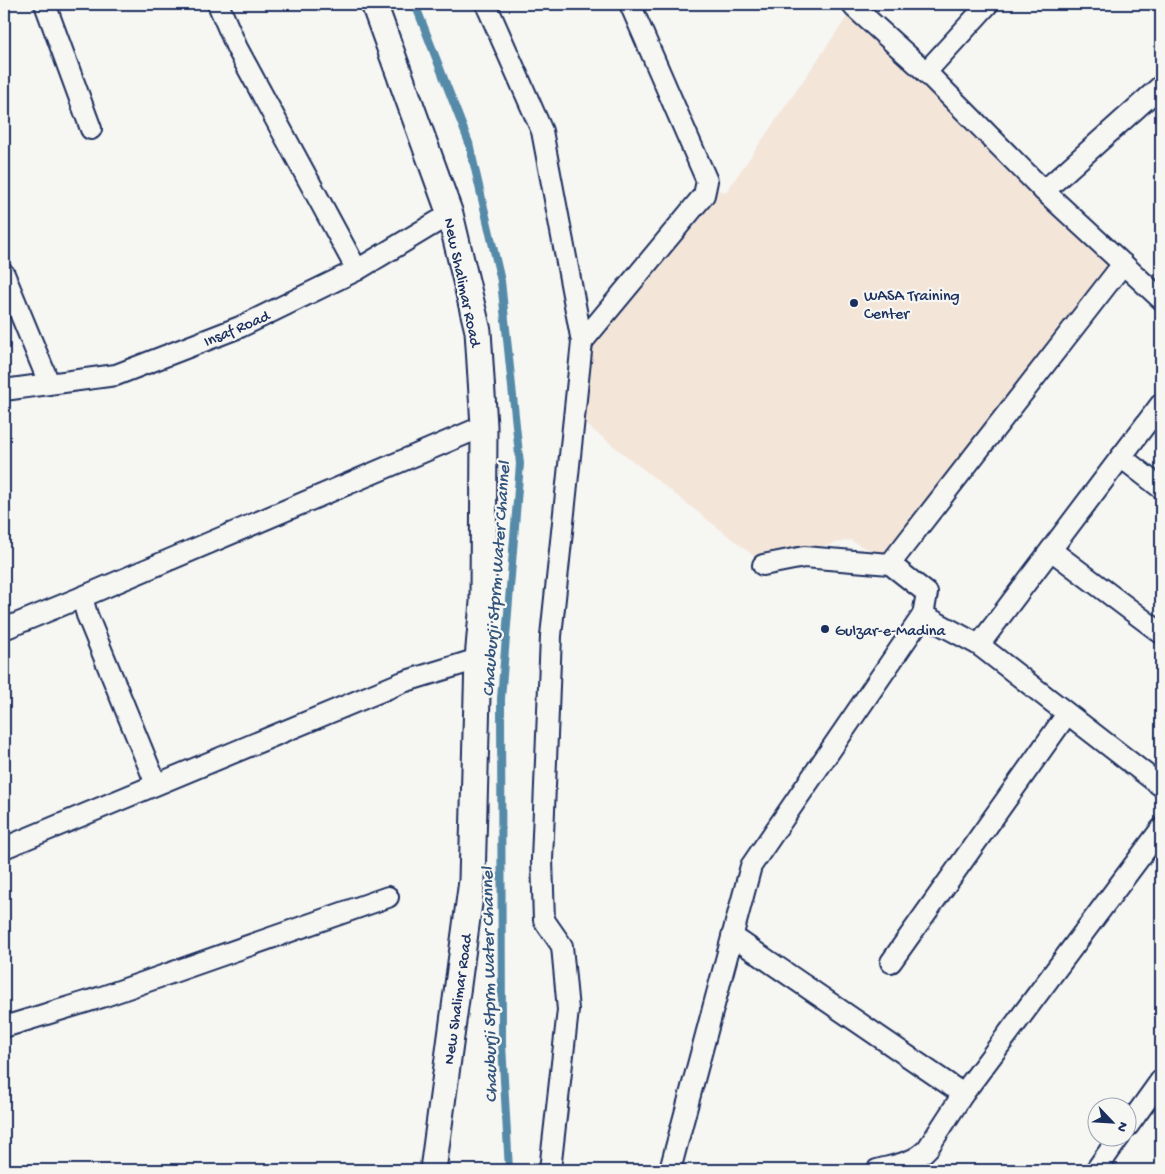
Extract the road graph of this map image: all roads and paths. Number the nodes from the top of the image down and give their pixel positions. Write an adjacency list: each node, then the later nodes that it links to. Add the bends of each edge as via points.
1 (44, 4): 10 (street)
2 (218, 4): 14 (street, via 237,48)
3 (374, 4): 12 (street, New Shalimar Road)
4 (486, 4): 17 (street, via 542,131)
5 (630, 4): 17 (street, via 707,187 704,195)
6 (988, 4): 8 (street)
7 (854, 7): 8 (street)
8 (926, 72): 11 (street)
9 (1161, 86): 11 (street)
10 (91, 129)
11 (1044, 191): 13 (street)
12 (450, 214): 14 (street, Insaf Road); 21 (street, New Shalimar Road, via 478,331)
13 (1123, 264): 16 (street); 25 (street)
14 (357, 270): 18 (street, Insaf Road, via 240,327 116,375)
15 (4, 274): 18 (street)
16 (1161, 299)
17 (582, 342): 48 (street, via 550,636 542,850 544,920 562,946 568,1010)
18 (49, 382): 19 (street, Insaf Road)
19 (4, 390)
20 (1161, 404): 22 (street)
21 (484, 426): 27 (street); 32 (street, New Shalimar Road, via 483,602)
22 (1121, 457): 23 (street); 24 (street)
23 (1161, 488)
24 (1051, 550): 30 (street); 31 (street)
25 (890, 564): 26 (street, via 804,557); 28 (street, via 928,593)
26 (763, 565)
27 (82, 597): 29 (street); 34 (street)
28 (923, 615): 31 (street); 39 (street, via 751,866)
29 (4, 629)
30 (1161, 633)
31 (980, 645): 33 (street)
32 (478, 659): 34 (street, via 403,682); 47 (street, New Shalimar Road, via 472,881)
33 (1068, 714): 35 (street); 40 (street)
34 (156, 784): 37 (street)
35 (1161, 786)
36 (1161, 829): 43 (street)
37 (4, 848)
38 (388, 897): 41 (street, via 102,997)
39 (732, 936): 43 (street); 49 (street)
40 (890, 962)
41 (4, 1027)
42 (1161, 1080): 44 (street)
43 (964, 1094): 46 (street, via 928,1148)
44 (1138, 1112)
45 (1113, 1146): 51 (street)
46 (909, 1166): 50 (street)
47 (433, 1170)
48 (550, 1170)
49 (670, 1170)
50 (876, 1170)
51 (1096, 1170)

